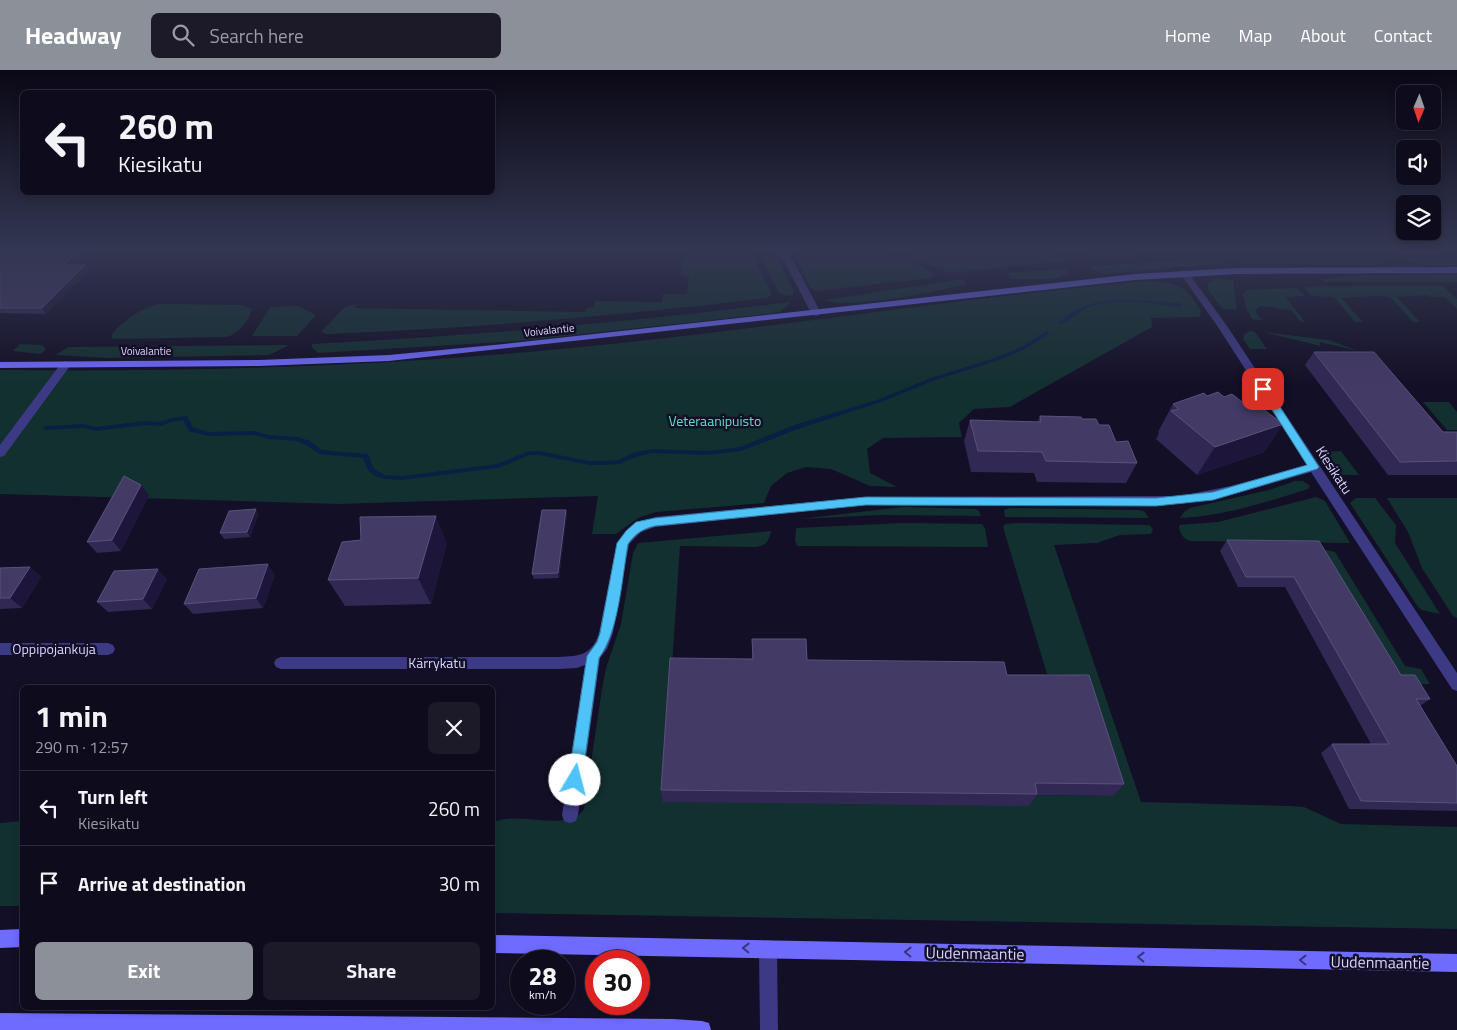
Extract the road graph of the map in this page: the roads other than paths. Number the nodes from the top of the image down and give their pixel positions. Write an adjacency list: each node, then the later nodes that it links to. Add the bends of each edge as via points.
1 (807, 296): 4 (street)
2 (962, 296): 4 (street, Voivalantie)
3 (1200, 296): 8 (street, Kiesikatu)
4 (816, 313): 5 (street, Voivalantie, via 389,358 259,363)
5 (66, 364): 6 (street, Voivalantie); 7 (street)
6 (0, 365)
7 (0, 453)
8 (1314, 467): 11 (street, via 1243,489 1180,500 866,501 640,525 623,543 606,633); 13 (street, Kiesikatu)
9 (0, 649): 10 (street, Oppipojankuja)
10 (108, 649)
11 (593, 656): 12 (street, Kärrykatu, via 577,662 559,663); 14 (street)
12 (280, 663)
13 (1457, 684)
14 (570, 815)
15 (20, 938): 16 (street)
16 (0, 939)
17 (495, 944): 18 (street, Uudenmaantie, one-way to 17)
18 (768, 949): 19 (street, Uudenmaantie, one-way to 18); 22 (street)
19 (1457, 963)
20 (0, 1022): 21 (street)
21 (702, 1030)
22 (769, 1030)

